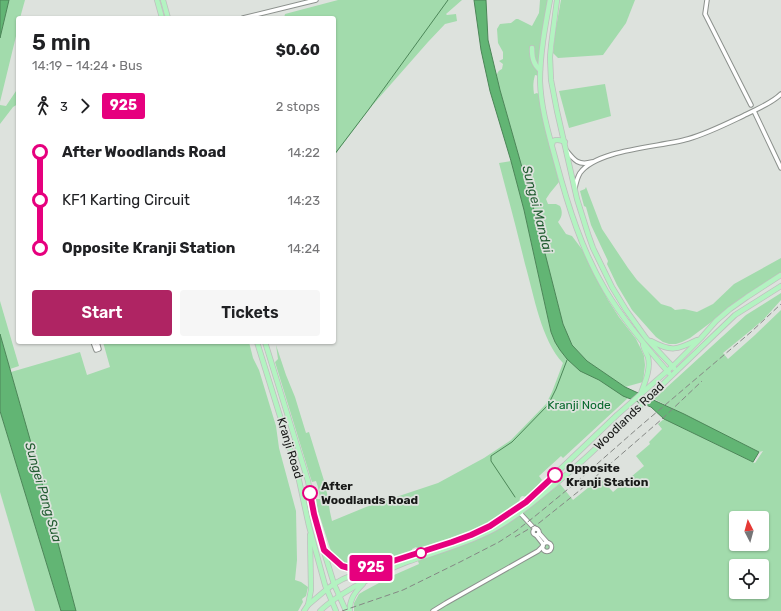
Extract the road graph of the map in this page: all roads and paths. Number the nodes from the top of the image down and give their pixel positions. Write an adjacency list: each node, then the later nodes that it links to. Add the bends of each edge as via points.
1 (157, 0): 7 (main road)
2 (163, 0): 8 (main road)
3 (316, 0): 9 (street)
4 (550, 0): 11 (main road, Woodlands Road)
5 (557, 0): 15 (main road, via 550,68)
6 (707, 0): 13 (street, via 705,14)
7 (161, 16)
8 (167, 16)
9 (251, 16)
10 (532, 48): 11 (main road, via 533,61)
11 (540, 70): 16 (main road, Woodlands Road, via 544,113)
12 (781, 94): 14 (street)
13 (750, 105)
14 (754, 111): 18 (street, via 696,136 622,152); 19 (street)
15 (565, 142): 16 (main road, via 557,140); 17 (main road)
16 (552, 146): 25 (main road, Woodlands Road, via 567,202 582,244 606,290)
17 (566, 150): 18 (street, via 578,162); 20 (main road)
18 (595, 162): 20 (street, via 579,174)
19 (781, 168)
20 (575, 189): 23 (main road, via 593,248 612,287)
21 (781, 275): 24 (main road, Woodlands Road, via 730,309)
22 (781, 286): 32 (main road, Woodlands Road, via 735,315)
23 (646, 338): 24 (main road, via 671,349); 30 (main road)
24 (701, 338): 30 (main road, Woodlands Road)
25 (641, 341): 31 (main road, Woodlands Road); 34 (main road, via 649,368)
26 (94, 344): 27 (street, via 96,350 99,349)
27 (98, 344)
28 (258, 344): 38 (main road, Kranji Road, via 295,463)
29 (266, 344): 40 (main road, Kranji Road, via 308,481)
30 (672, 366): 31 (main road, Woodlands Road); 32 (main road)
31 (667, 371): 33 (main road, Woodlands Road); 34 (main road, Woodlands Road)
32 (677, 371): 33 (main road, Woodlands Road)
33 (671, 376): 36 (main road, Woodlands Road)
34 (640, 395): 35 (main road, Woodlands Road)
35 (617, 415): 36 (main road, via 625,413); 43 (main road, Woodlands Road, via 526,502 490,526 452,542)
36 (626, 418): 37 (main road, Woodlands Road, via 576,467)
37 (520, 512): 39 (street); 44 (main road, Woodlands Road, via 484,535 405,562)
38 (309, 526): 46 (main road, Kranji Road); 49 (main road, via 311,590)
39 (544, 544): 41 (street); 42 (street); 42 (street, via 551,544 552,548)
40 (324, 550): 43 (main road, via 342,566); 45 (main road, Kranji Road)
41 (538, 551): 42 (street); 55 (street)
42 (545, 551)
43 (365, 570): 45 (main road, Woodlands Road)
44 (367, 580): 47 (main road, Woodlands Road); 54 (main road, via 354,593)
45 (334, 584): 46 (main road, Woodlands Road); 47 (main road, Kranji Road)
46 (327, 589): 48 (main road, Kranji Road); 49 (main road, Woodlands Road)
47 (339, 595): 48 (main road, Woodlands Road); 53 (main road, Kranji Road)
48 (332, 601): 51 (main road, Woodlands Road); 52 (main road, Kranji Road)
49 (308, 605): 50 (main road, Woodlands Road)
50 (304, 611)
51 (320, 611)
52 (336, 611)
53 (346, 611)
54 (350, 611)
55 (433, 611)

